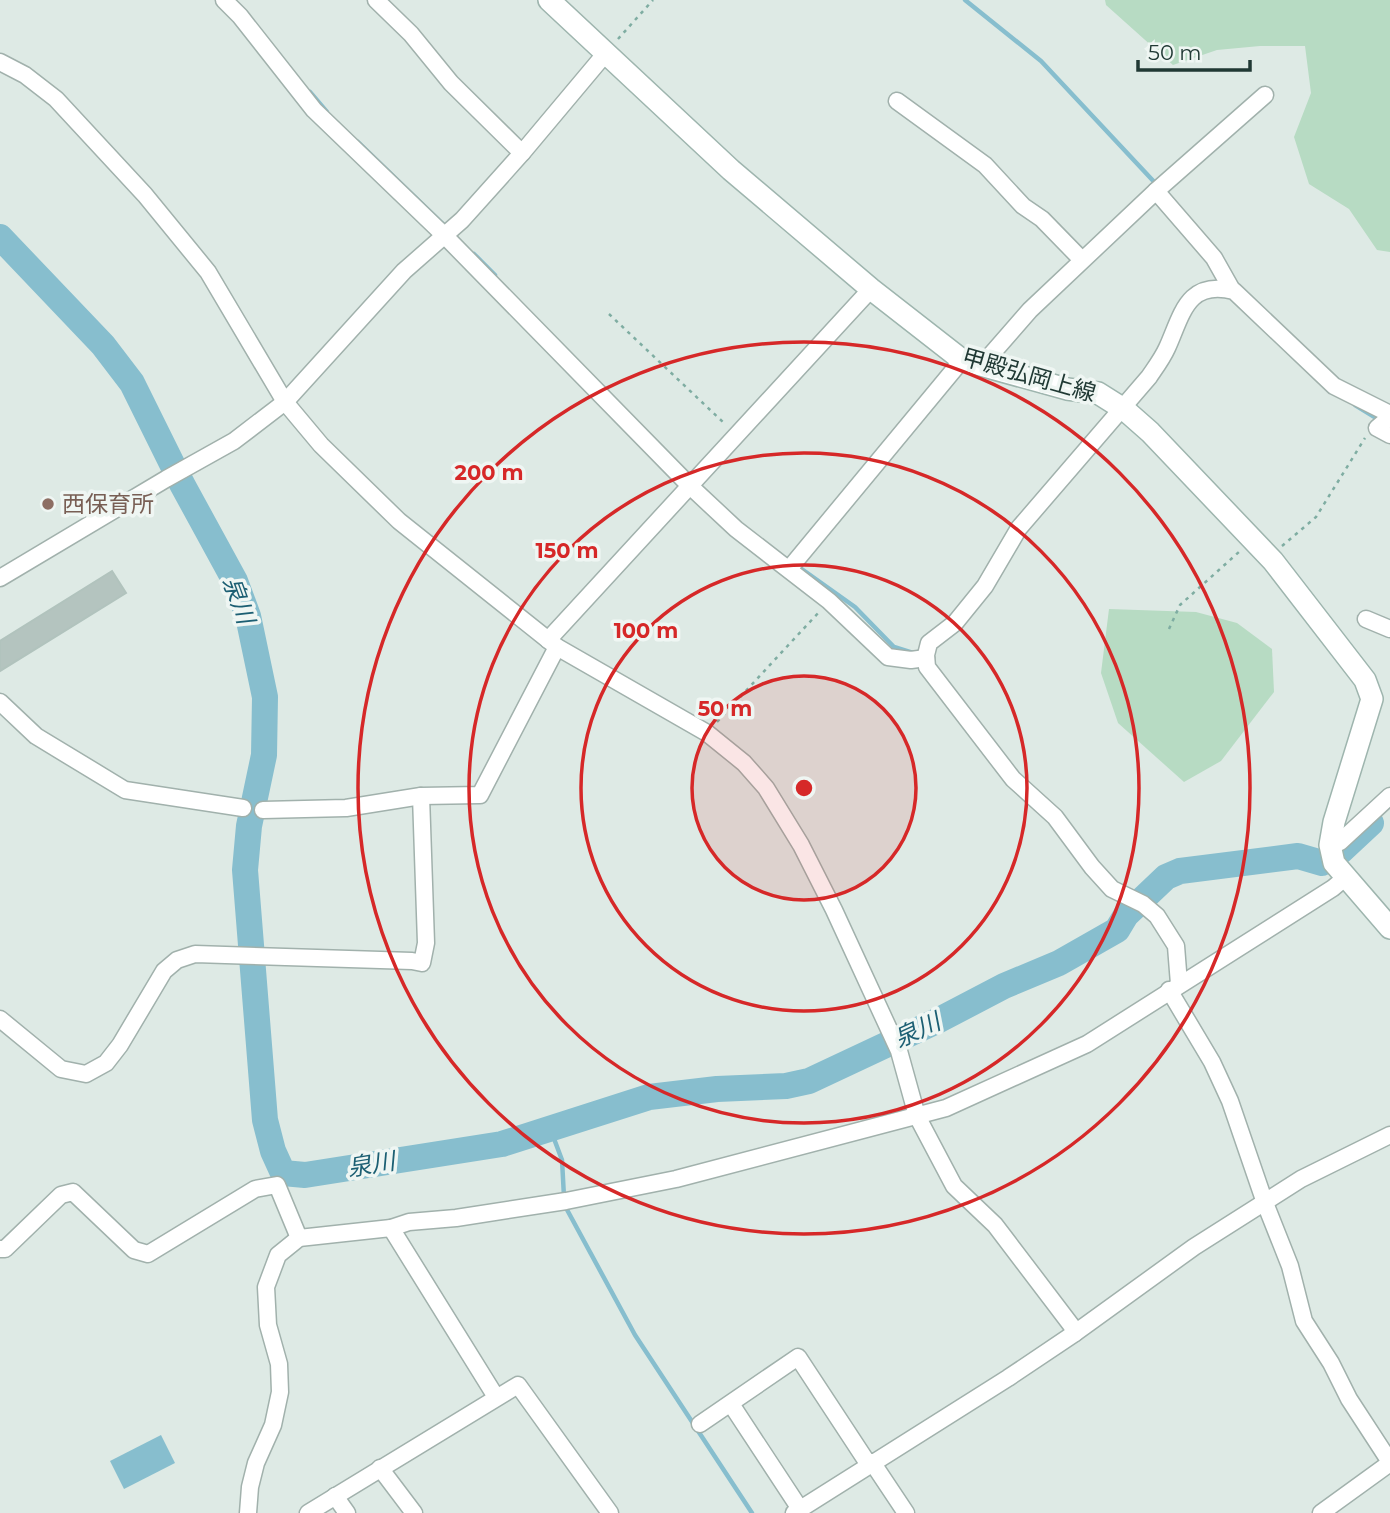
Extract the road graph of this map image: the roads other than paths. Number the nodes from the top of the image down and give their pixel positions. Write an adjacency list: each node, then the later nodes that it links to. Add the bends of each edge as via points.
1 (224, 0): 10 (street, via 314,110)
2 (376, 0): 8 (street)
3 (549, 0): 4 (main road, 甲殿弘岡上線)
4 (605, 54): 8 (street); 12 (main road, 甲殿弘岡上線, via 731,170)
5 (0, 62): 15 (street, via 56,99 145,195 208,272)
6 (1265, 95): 9 (street)
7 (897, 101): 11 (street, via 979,159)
8 (523, 153): 10 (street)
9 (1161, 187): 11 (street); 13 (street)
10 (447, 234): 15 (street, via 404,271); 18 (street)
11 (1082, 260): 14 (street)
12 (871, 289): 14 (main road, 甲殿弘岡上線); 18 (street)
13 (1232, 290): 16 (street, via 1213,287 1185,303 1166,352); 17 (street, via 1334,386)
14 (972, 363): 16 (main road, 甲殿弘岡上線, via 1098,393); 19 (street)
15 (285, 402): 20 (street, via 234,442); 23 (street, via 321,445 399,521)
16 (1127, 412): 24 (street, via 1019,528 985,586 955,622 929,643); 30 (main road, 甲殿弘岡上線, via 1269,557 1365,680 1372,699 1334,822)
17 (1386, 423)
18 (695, 481): 19 (street, via 736,529); 23 (street)
19 (794, 563): 24 (street, via 888,657 911,660)
20 (0, 578)
21 (1366, 619): 22 (street)
22 (1390, 629)
23 (553, 643): 26 (street, via 480,795); 34 (street, via 707,733 766,788 801,845 899,1051)
24 (926, 653): 32 (street, via 927,667 1013,779 1055,817 1112,889 1157,916 1176,946)
25 (0, 702): 28 (street, via 36,736 125,790)
26 (421, 796): 29 (street, via 346,808); 33 (street, via 426,943 422,963 195,954 164,971 120,1045 106,1063 86,1074 61,1069)
27 (1390, 796): 30 (street, via 1340,842)
28 (243, 808)
29 (263, 810)
30 (1335, 860): 31 (main road); 32 (street, via 1333,888)
31 (1390, 928)
32 (1174, 987): 34 (street, via 1087,1044 946,1108); 36 (street, via 1230,1101)
33 (0, 1018)
34 (917, 1116): 37 (street, via 676,1179); 40 (street, via 954,1186 995,1225)
35 (1390, 1135): 36 (street, via 1334,1161)
36 (1265, 1203): 40 (street, via 1194,1247); 45 (street, via 1290,1266 1304,1321)
37 (391, 1228): 38 (street); 41 (street)
38 (299, 1238): 39 (street, via 277,1185 255,1189 148,1254 134,1250 73,1192 61,1195); 49 (street, via 278,1255 266,1287 280,1392 256,1463)
39 (0, 1249)
40 (1075, 1334): 44 (street)
41 (496, 1397): 46 (street); 53 (street, via 518,1385)
42 (731, 1404): 43 (street); 44 (street, via 798,1357); 48 (street)
43 (700, 1424)
44 (870, 1463): 48 (street); 54 (street)
45 (1390, 1463): 55 (street)
46 (380, 1468): 47 (street); 52 (street)
47 (335, 1496): 50 (street); 51 (street)
48 (797, 1511)
49 (248, 1513)
50 (308, 1513)
51 (347, 1513)
52 (414, 1513)
53 (610, 1513)
54 (906, 1513)
55 (1321, 1513)

